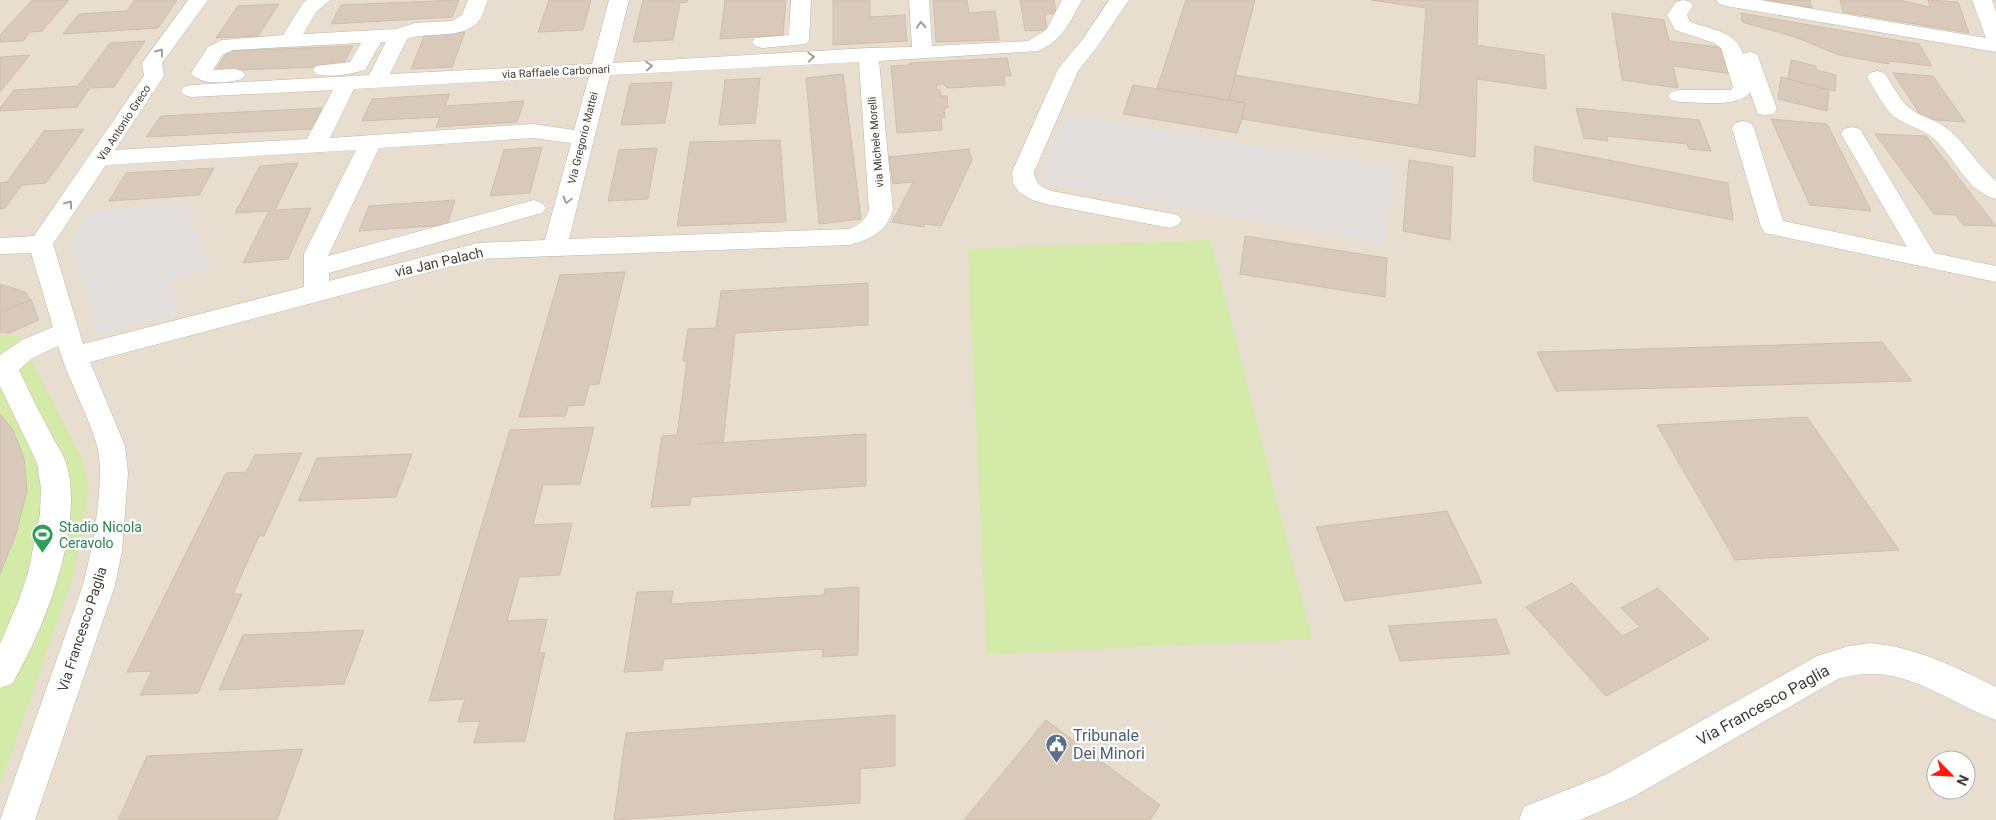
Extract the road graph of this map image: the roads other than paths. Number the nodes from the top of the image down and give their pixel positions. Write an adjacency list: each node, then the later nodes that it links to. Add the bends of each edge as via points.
1 (198, 0): 34 (street, Via Antonio Greco, one-way to 1, via 154,76 152,63)
2 (320, 0): 16 (street, via 310,7)
3 (478, 0): 13 (street, via 471,18 464,24 415,29)
4 (619, 0): 21 (street, Via Gregorio Mattei)
5 (801, 0): 20 (street, via 799,40 706,46)
6 (919, 0): 18 (street, one-way to 6)
7 (1072, 0): 18 (street, via Raffaele Carbonari, via 1053,35 1041,44)
8 (1119, 0): 37 (street, via 1068,70 1023,172 1023,179 1032,192 1050,198)
9 (1726, 0): 12 (street)
10 (1982, 0): 15 (street)
11 (1679, 2): 26 (street, via 1677,15 1682,26 1730,45 1742,87 1734,96); 27 (street, via 1691,12 1741,30)
12 (1832, 9): 17 (street)
13 (399, 35): 14 (street); 23 (street)
14 (374, 37): 16 (street); 16 (street, via 360,64 350,68 211,76 201,73 215,51 228,44)
15 (1996, 38)
16 (290, 40)
17 (1996, 46)
18 (922, 51): 19 (street, via Raffaele Carbonari)
19 (868, 54): 20 (street, via Raffaele Carbonari, one-way to 19); 38 (street, via Michele Morelli, via 881,210)
20 (704, 63): 21 (street, via Raffaele Carbonari, one-way to 20)
21 (600, 70): 23 (street, via Raffaele Carbonari); 30 (street, Via Gregorio Mattei)
22 (1877, 77): 35 (street, via 1897,108 1942,135 1978,178)
23 (376, 82): 24 (street, via Raffaele Carbonari)
24 (346, 84): 25 (street, via Raffaele Carbonari); 31 (street)
25 (191, 91)
26 (1679, 96)
27 (1766, 109)
28 (1743, 128): 42 (street, via 1773,227)
29 (1852, 134): 42 (street)
30 (583, 138): 32 (street, via 533,131); 41 (street, Via Gregorio Mattei, one-way to 41)
31 (318, 140): 32 (street); 33 (street); 34 (street)
32 (371, 142): 44 (street, via 316,254)
33 (145, 143)
34 (101, 158): 39 (street, Via Antonio Greco, one-way to 34)
35 (1996, 192)
36 (534, 208): 44 (street)
37 (1170, 220)
38 (872, 228): 41 (street, via Jan Palach, via 850,236)
39 (41, 244): 40 (street); 45 (street, Via Francesco Paglia)
40 (0, 246)
41 (554, 247): 44 (street, via Jan Palach, via 478,251)
42 (1926, 259): 43 (street)
43 (1996, 274)
44 (317, 280): 45 (street, via Jan Palach)
45 (70, 344): 46 (street, via Jan Palach, via 22,351 6,365 53,466 56,507 44,569 26,625); 48 (street, Via Francesco Paglia, via 111,446 114,473 107,551 99,585)
46 (0, 673)
47 (1996, 704): 49 (street, Via Francesco Paglia, via 1922,670 1870,658 1847,661 1829,667 1619,786)
48 (17, 820)
49 (1537, 820)

